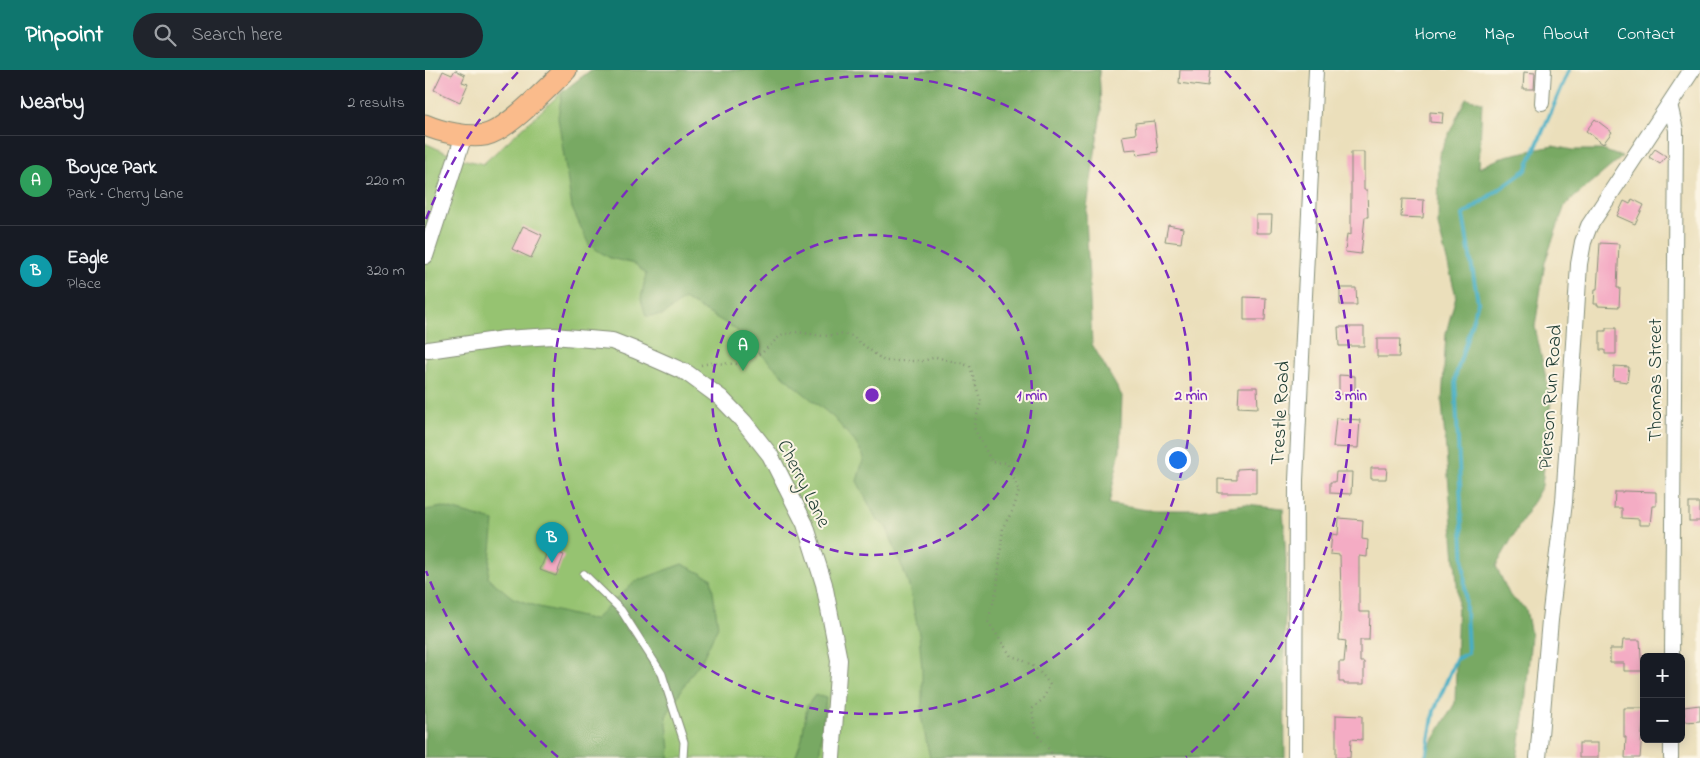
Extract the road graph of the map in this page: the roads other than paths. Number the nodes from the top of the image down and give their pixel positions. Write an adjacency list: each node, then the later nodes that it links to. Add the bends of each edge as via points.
1 (567, 70): 8 (main road, via 497,130 485,135)
2 (1316, 70): 16 (street, Trestle Road, via 1296,480)
3 (1544, 70): 5 (street)
4 (1692, 70): 6 (street, Pierson Run Road)
5 (1542, 103)
6 (1670, 104): 12 (street, Thomas Street, via 1676,130); 17 (street, Pierson Run Road, via 1594,217 1581,250 1564,502)
7 (425, 125): 8 (main road)
8 (464, 134): 9 (street)
9 (425, 256)
10 (426, 350): 15 (street, Cherry Lane, via 553,336 612,341 687,373 721,398 770,455 805,524 824,584 839,660)
11 (584, 574): 14 (lane, via 621,610 662,674 684,742)
12 (1672, 653)
13 (1671, 743): 18 (street)
14 (683, 758)
15 (832, 758)
16 (1295, 758)
17 (1538, 758)
18 (1671, 758)

